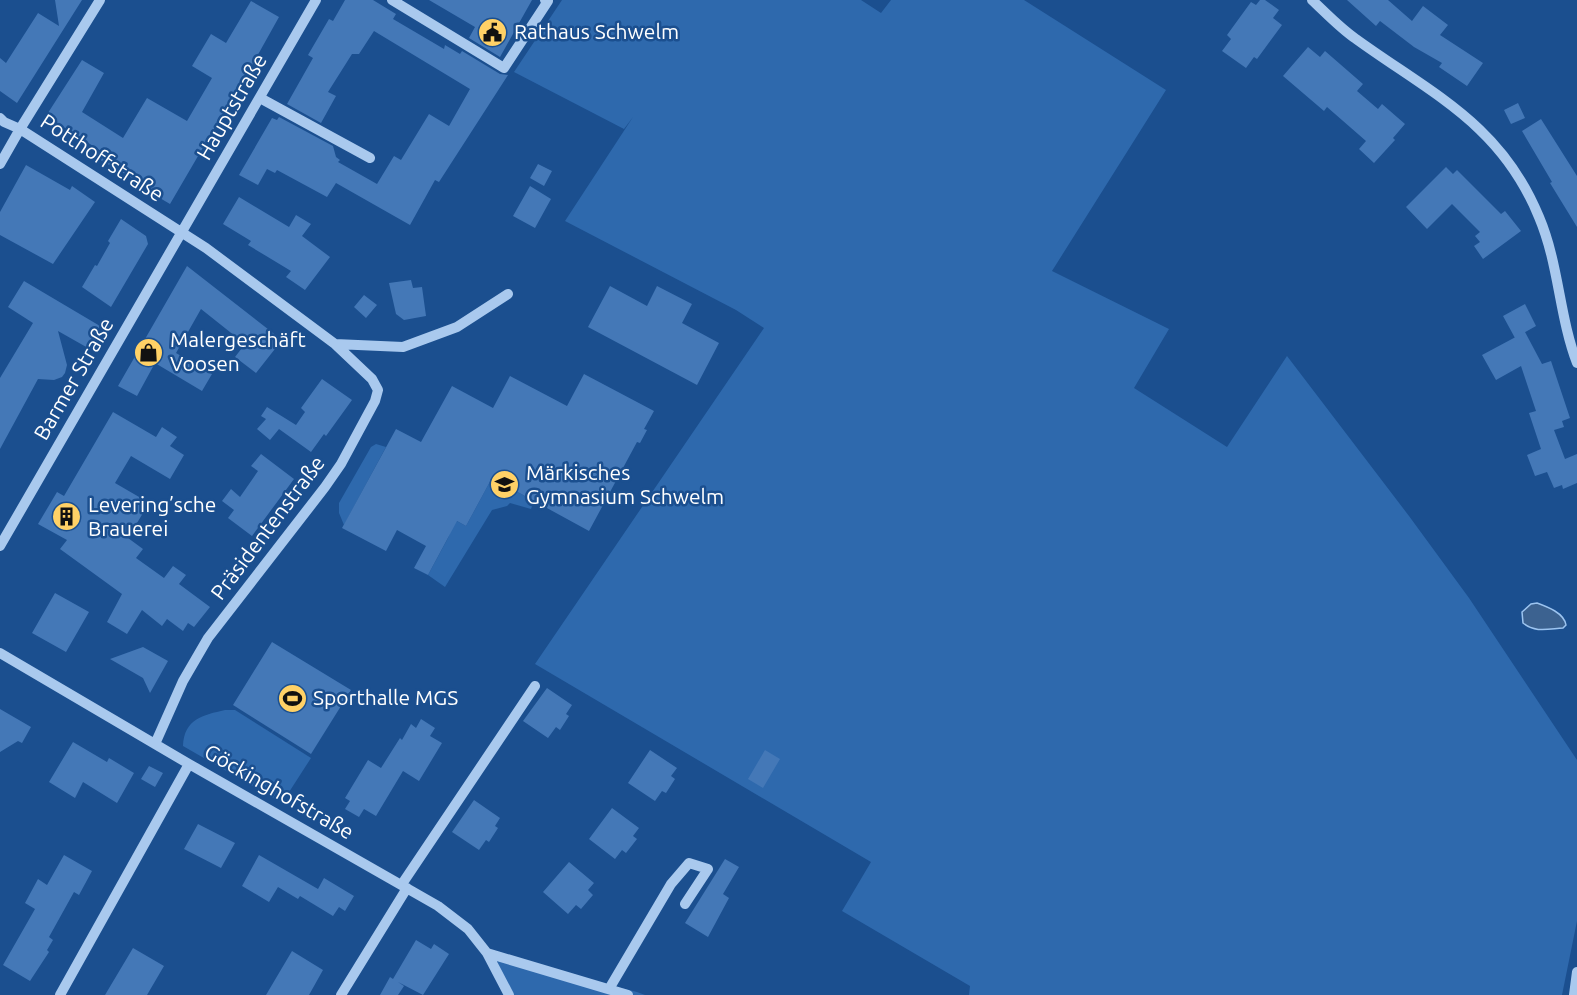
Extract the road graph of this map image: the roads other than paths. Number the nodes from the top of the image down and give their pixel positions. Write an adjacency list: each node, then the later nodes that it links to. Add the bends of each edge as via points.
1 (100, 0): 8 (street)
2 (316, 0): 6 (street, Hauptstraße)
3 (392, 0): 4 (street, via 504,68 548,2)
4 (545, 0)
5 (1312, 0): 14 (street, via 1354,37 1467,116 1504,158 1540,218)
6 (260, 98): 9 (street); 11 (street, Hauptstraße)
7 (0, 118): 8 (street, Potthoffstraße)
8 (20, 129): 10 (street); 11 (street, Potthoffstraße)
9 (370, 158)
10 (0, 164)
11 (182, 233): 13 (street, Potthoffstraße); 15 (street, Barmer Straße)
12 (508, 294): 13 (street, via 457,327 403,347)
13 (335, 344): 18 (street, Präsidentenstraße, via 372,379 378,390 375,401 325,487 208,638 183,681)
14 (1577, 363)
15 (0, 546)
16 (0, 653): 18 (street, Göckinghofstraße)
17 (535, 686): 20 (street)
18 (155, 744): 19 (street, Göckinghofstraße)
19 (189, 764): 20 (street, Göckinghofstraße); 25 (street)
20 (404, 886): 22 (street, Göckinghofstraße, via 468,929); 26 (street)
21 (686, 904): 24 (street, via 708,869 690,863 670,884)
22 (487, 952): 24 (street); 27 (street, Göckinghofstraße)
23 (1577, 972): 29 (street)
24 (609, 989): 28 (street)
25 (60, 995)
26 (341, 995)
27 (509, 995)
28 (628, 995)
29 (1574, 995)

